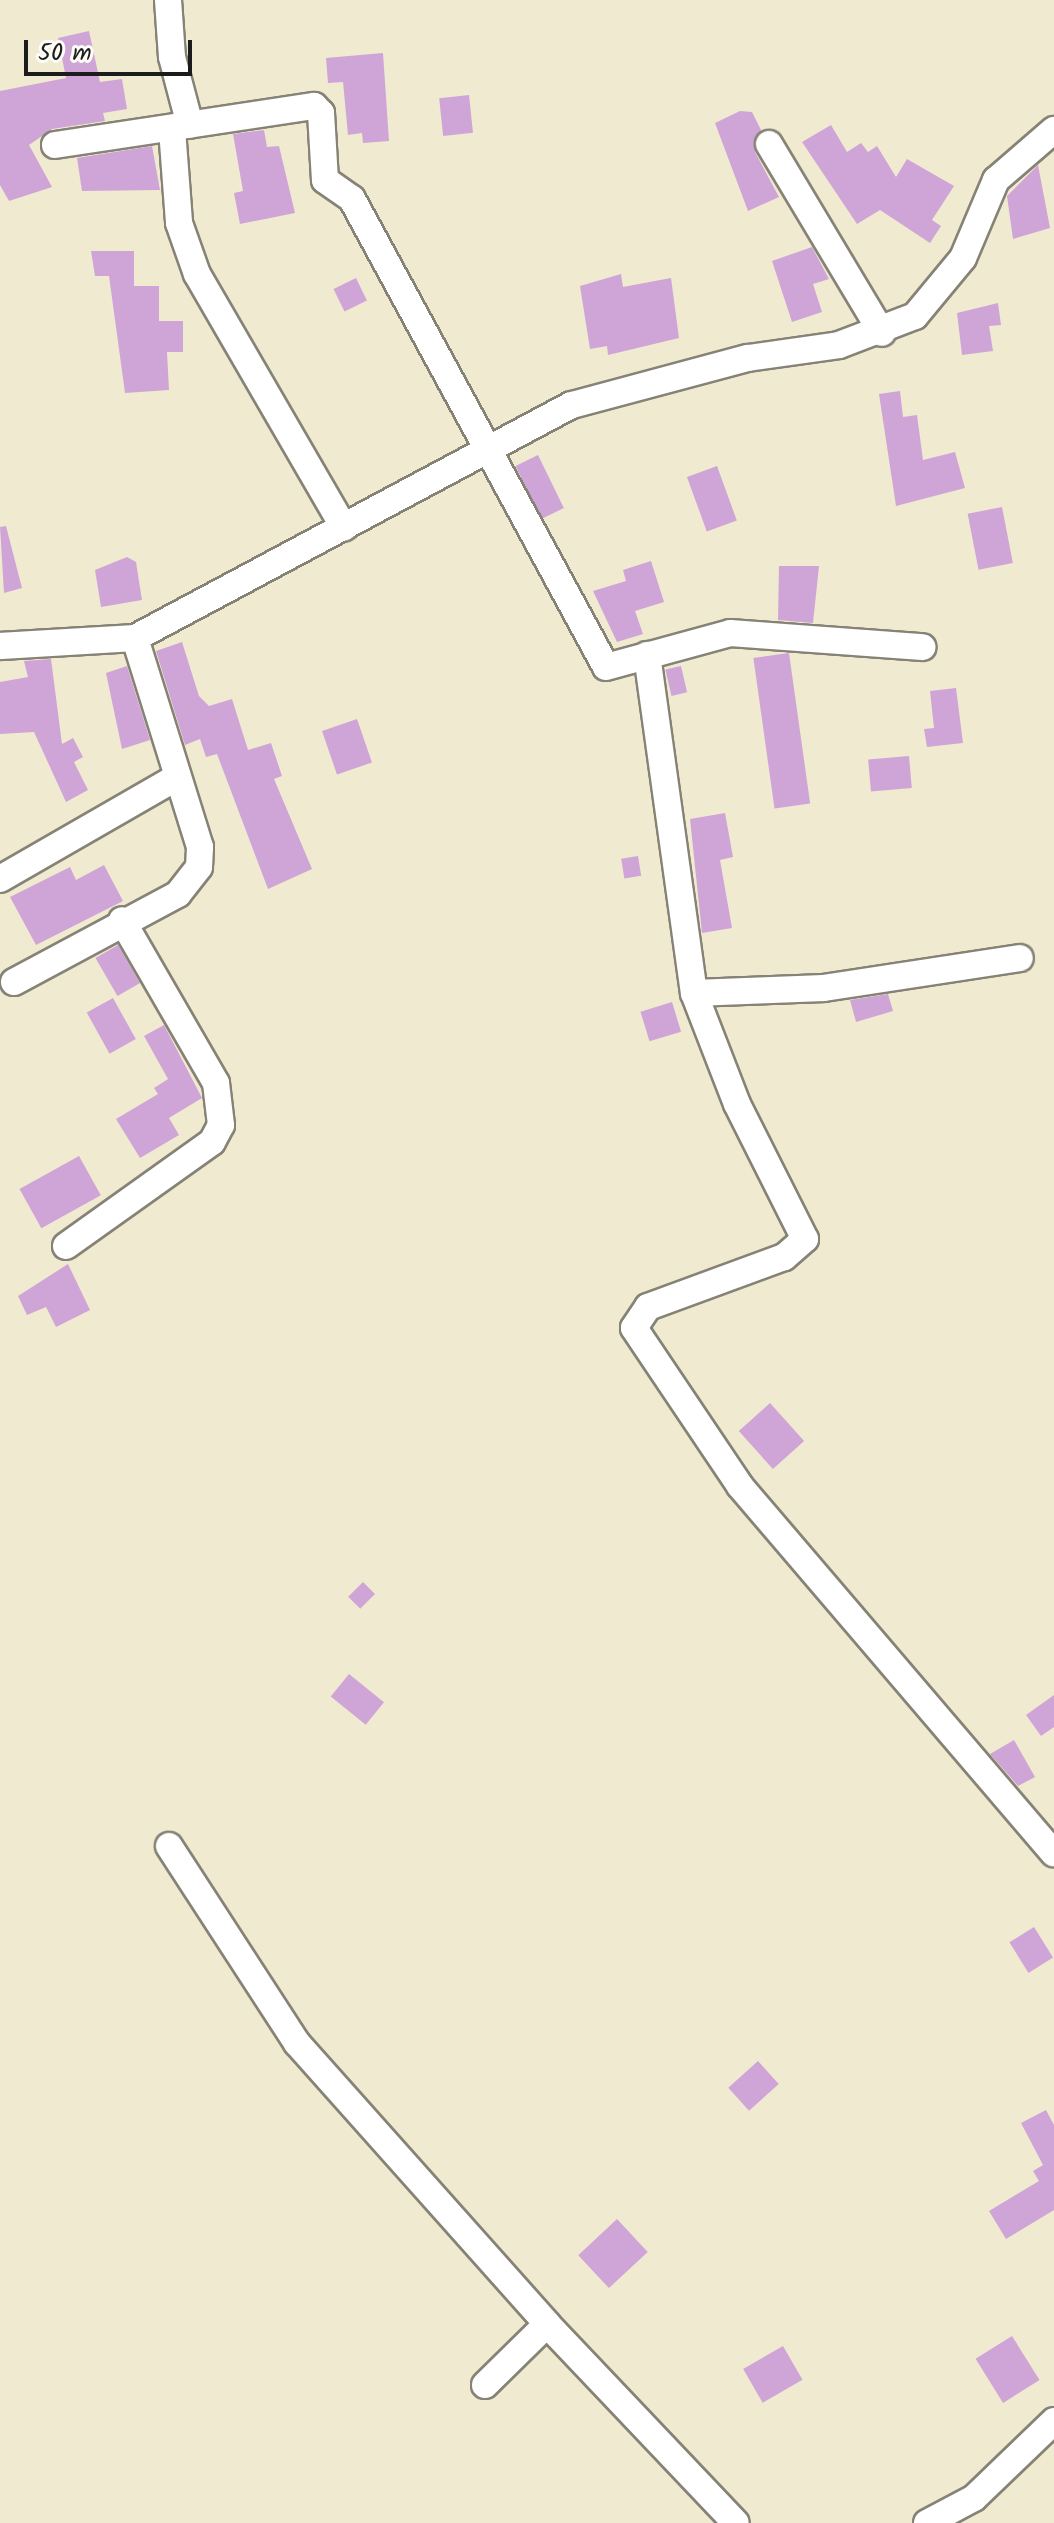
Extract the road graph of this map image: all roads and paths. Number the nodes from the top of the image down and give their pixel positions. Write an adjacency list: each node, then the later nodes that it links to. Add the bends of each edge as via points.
1 (168, 0): 2 (street)
2 (181, 127): 5 (street); 7 (street, via 298,106 321,113 325,180 352,199); 8 (street, via 179,223 197,274)
3 (1054, 130): 6 (street, via 996,180 963,258 940,290 915,316)
4 (769, 144): 6 (street)
5 (55, 145)
6 (882, 333): 7 (street, via 619,389 572,405)
7 (492, 448): 8 (street); 12 (street, via 606,667)
8 (344, 528): 9 (street)
9 (135, 638): 10 (street); 13 (street)
10 (0, 646)
11 (922, 647): 12 (street, via 730,633)
12 (647, 655): 18 (street)
13 (174, 779): 14 (street); 15 (street, via 200,847 199,867 178,894)
14 (0, 879)
15 (122, 920): 17 (street); 19 (street, via 216,1083 221,1125 212,1142)
16 (1020, 958): 18 (street, via 824,988)
17 (14, 982)
18 (694, 993): 21 (street, via 737,1104 805,1239 784,1257 648,1307 634,1328 740,1486)
19 (66, 1246)
20 (169, 1846): 22 (street, via 297,2043)
21 (1054, 1853)
22 (547, 2324): 23 (street); 26 (street)
23 (485, 2385)
24 (1054, 2421): 25 (street)
25 (974, 2511): 27 (street)
26 (736, 2523)
27 (927, 2523)

